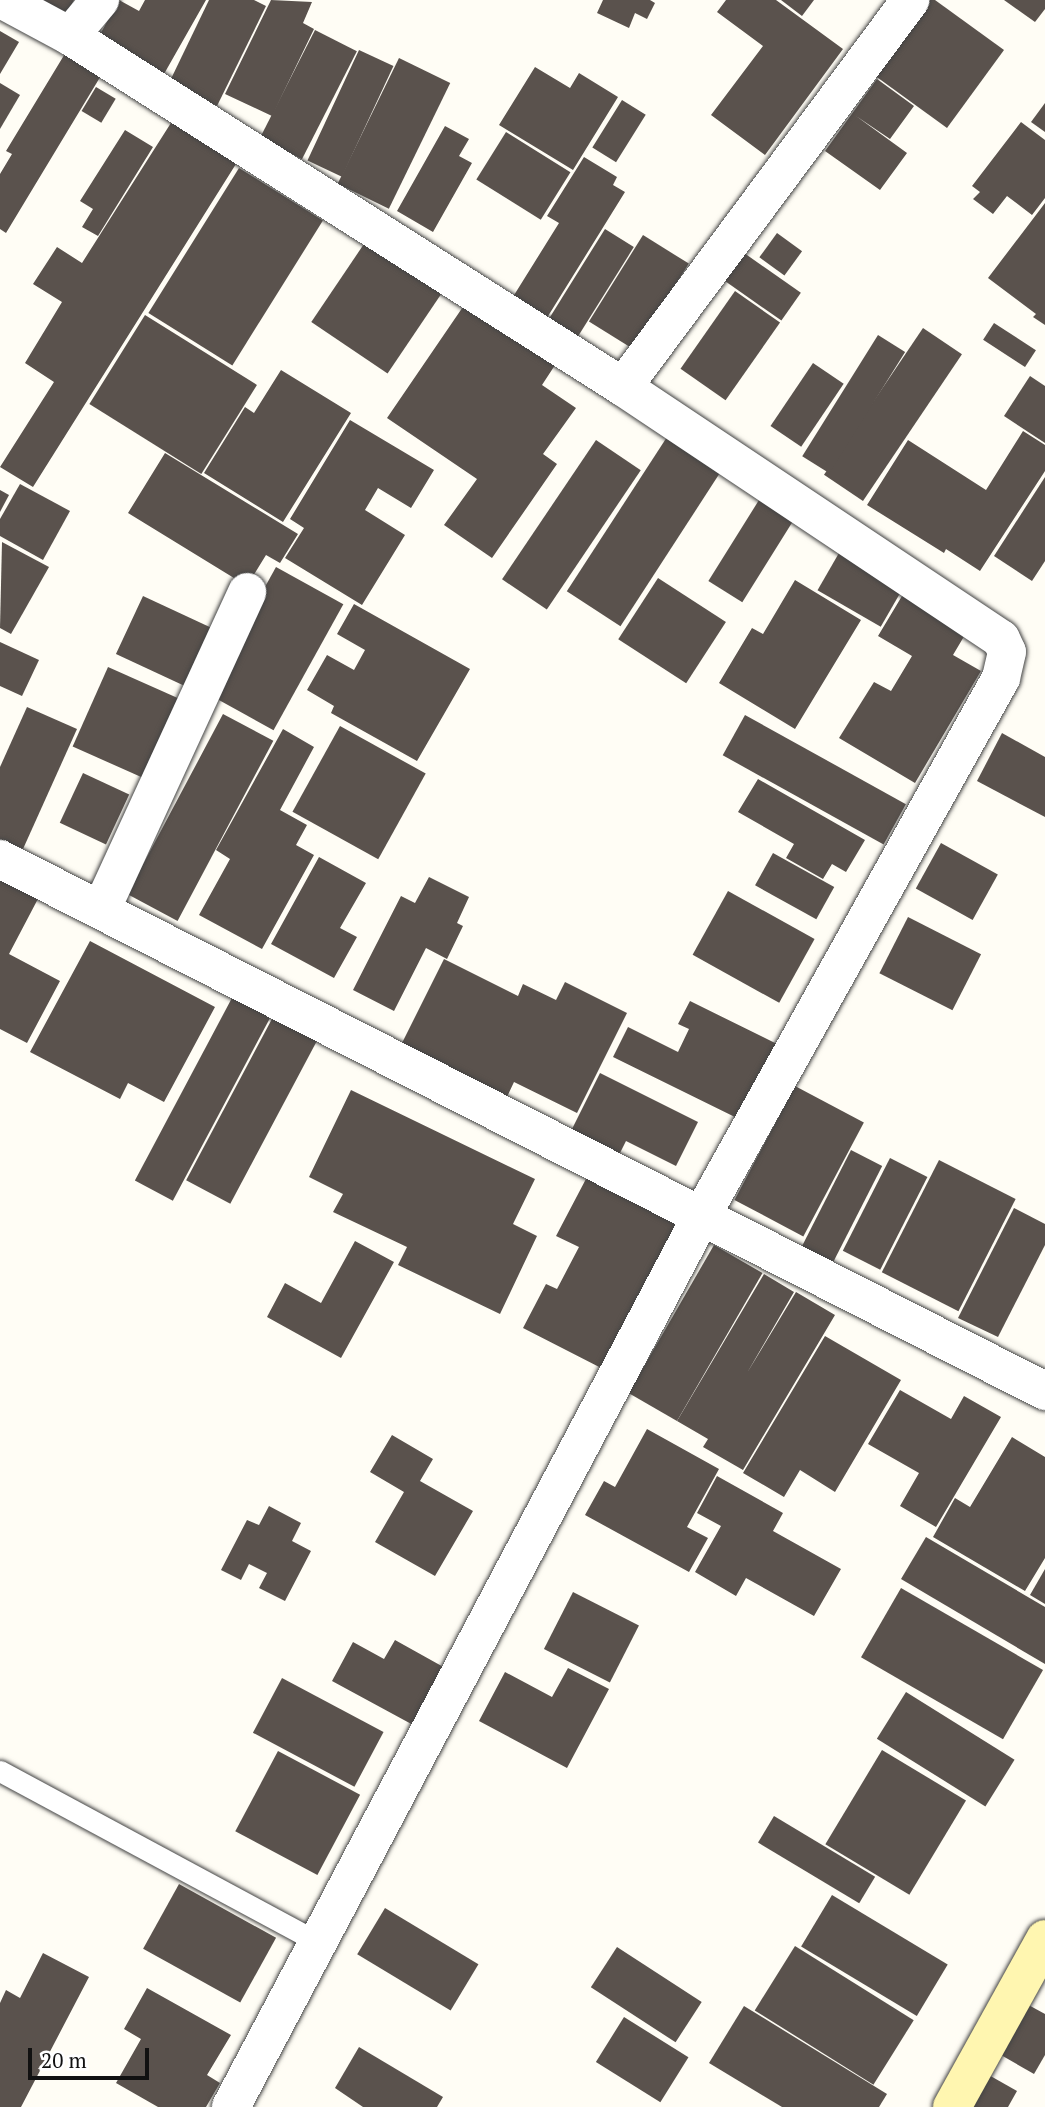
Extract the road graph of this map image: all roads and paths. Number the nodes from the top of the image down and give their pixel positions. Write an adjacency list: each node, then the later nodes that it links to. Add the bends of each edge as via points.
1 (3, 0): 4 (street)
2 (100, 0): 4 (street)
3 (910, 0): 5 (street)
4 (70, 36): 5 (street)
5 (623, 387): 9 (street, via 1001,639 1007,652 1002,678)
6 (247, 592): 8 (street)
7 (0, 859): 8 (street)
8 (101, 910): 9 (street)
9 (702, 1215): 10 (street); 13 (street)
10 (1045, 1391)
11 (0, 1771): 13 (lane)
12 (1045, 1939): 15 (main road)
13 (318, 1942): 14 (street)
14 (231, 2107)
15 (952, 2107)

